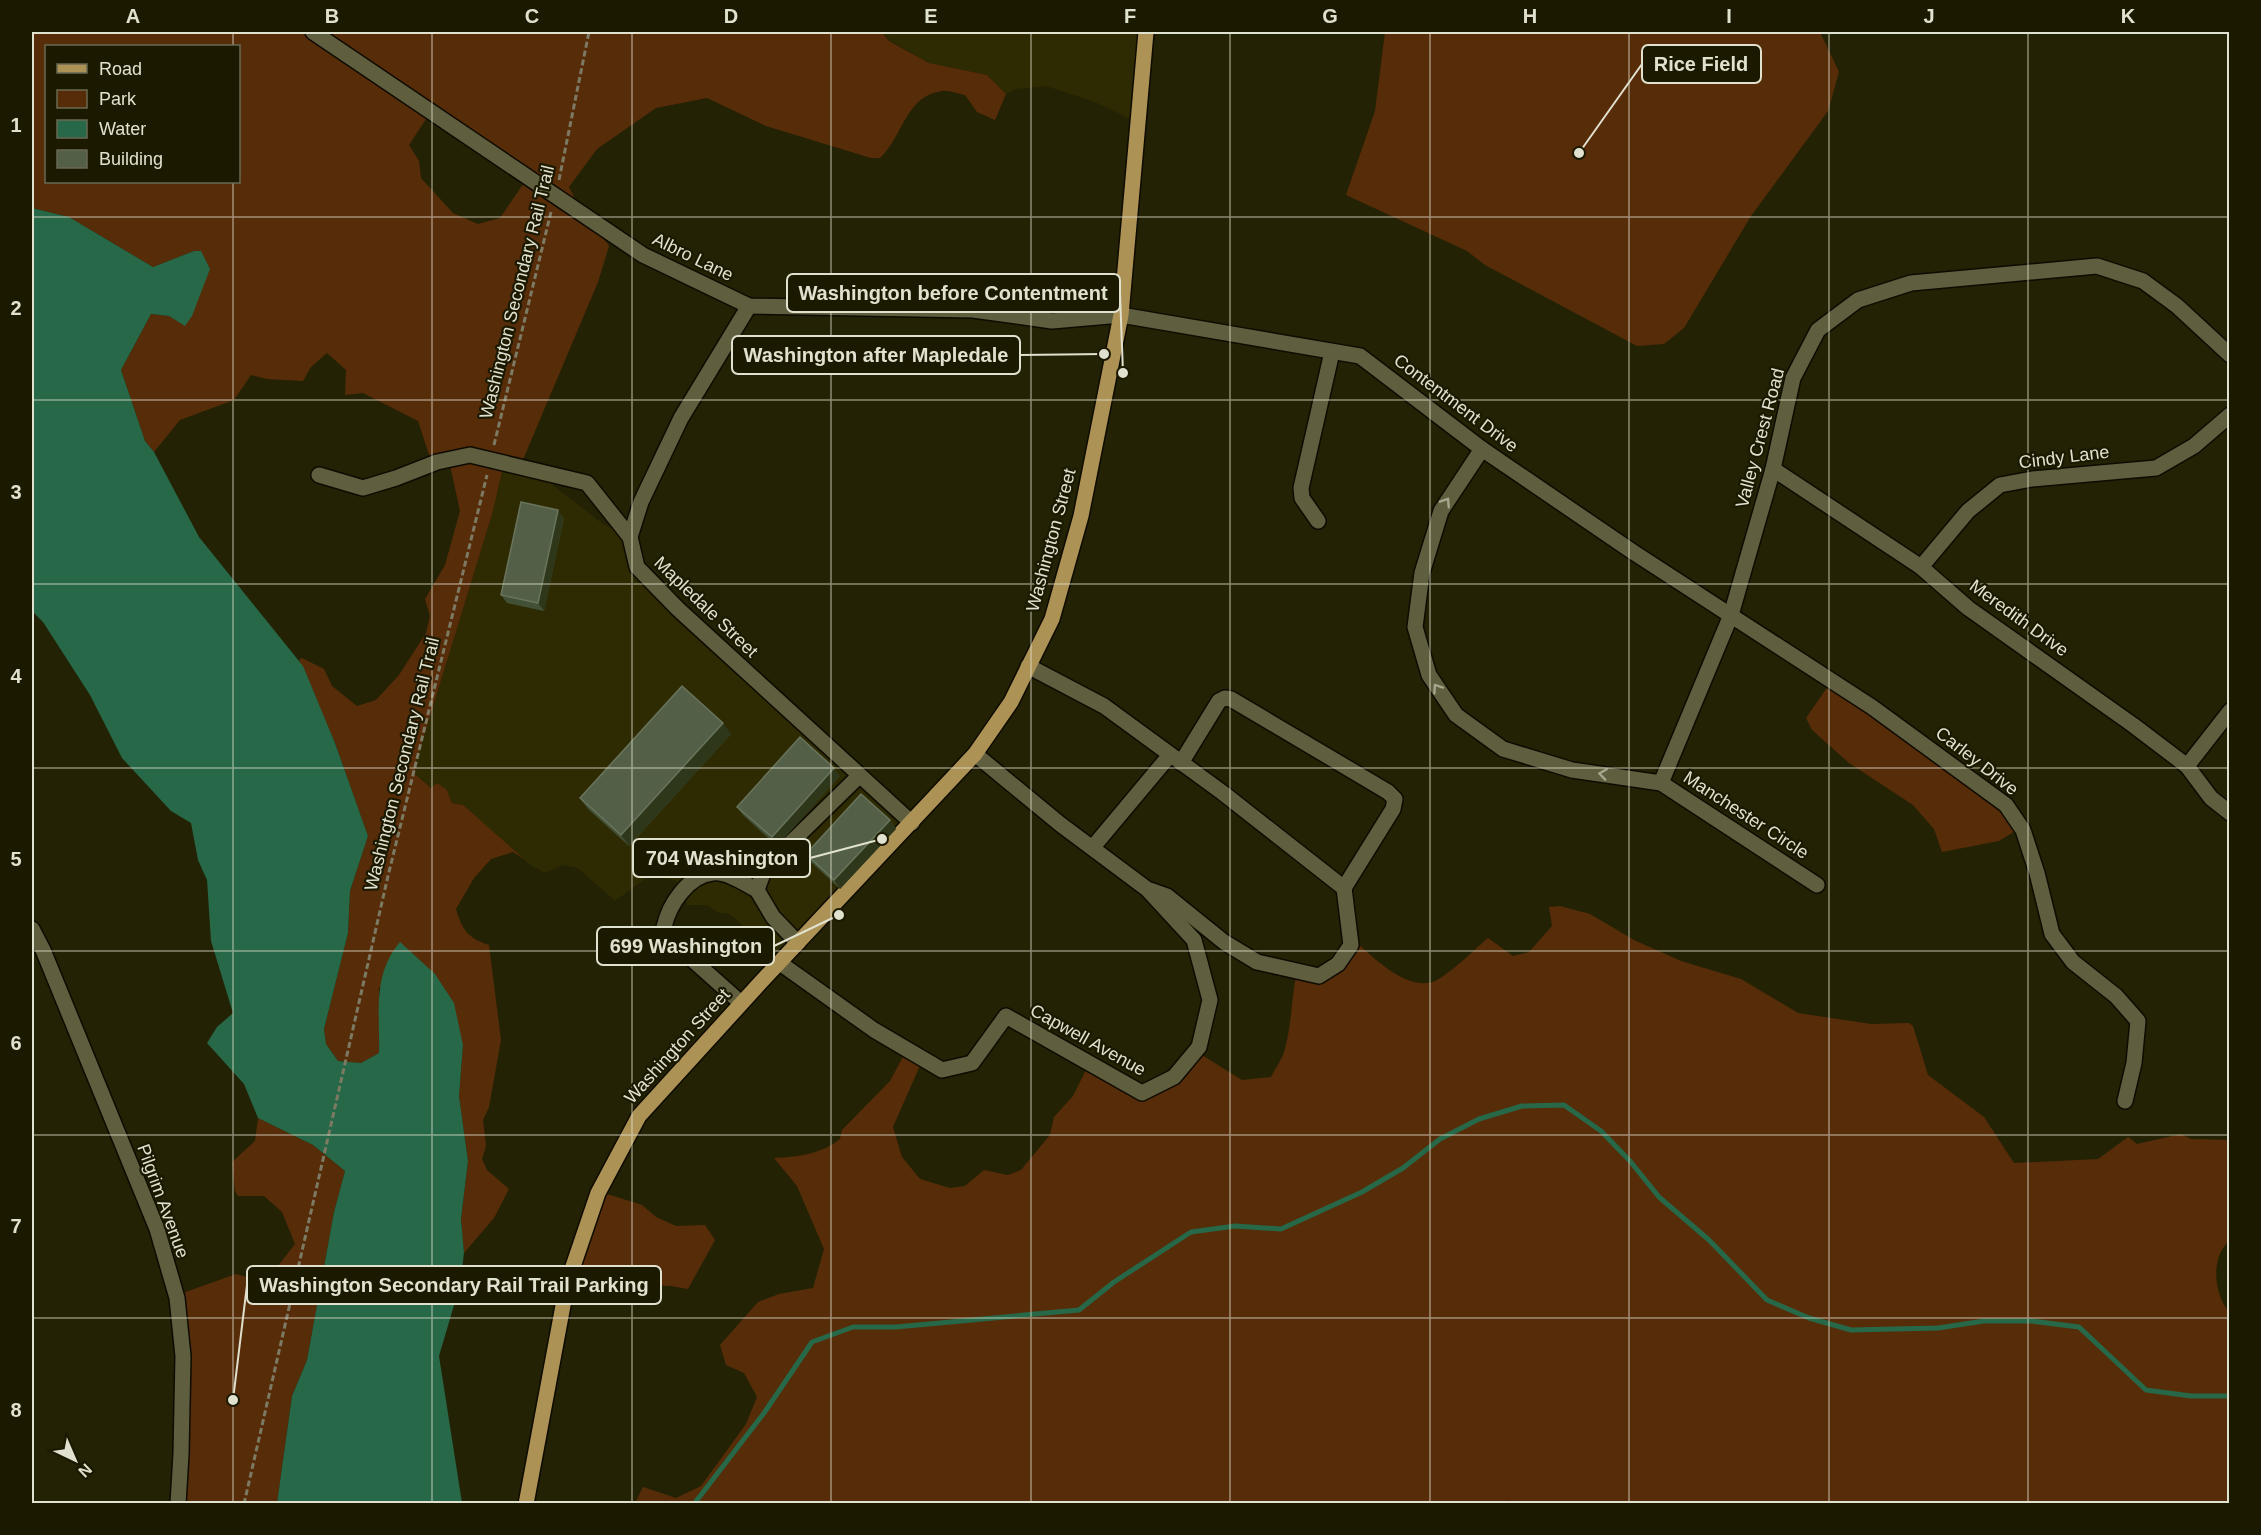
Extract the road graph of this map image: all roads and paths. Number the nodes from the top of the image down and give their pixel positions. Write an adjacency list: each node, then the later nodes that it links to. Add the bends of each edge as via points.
1 (313, 32): 4 (street, Albro Lane)
2 (589, 32): 4 (path, Washington Secondary Rail Trail)
3 (1146, 32): 6 (main road, Washington Street)
4 (556, 194): 5 (street, Albro Lane, via 643,255); 11 (path, Washington Secondary Rail Trail)
5 (750, 306): 6 (street, Albro Lane, via 973,310 1053,321); 15 (street, via 681,418 641,502)
6 (1121, 315): 7 (street, Contentment Drive); 18 (main road, Washington Street, via 1081,516 1052,619)
7 (1332, 352): 10 (street, Contentment Drive, via 1360,356); 14 (street, via 1301,488 1302,498)
8 (2229, 355): 12 (street, Valley Crest Road, via 2177,306 2143,281 2097,266 1911,283 1858,300 1818,330 1793,378)
9 (2229, 415): 16 (street, Cindy Lane, via 2194,446 2156,468 2000,485 1968,511)
10 (1482, 449): 17 (street, Contentment Drive); 24 (street, Manchester Circle, one-way to 10, via 1572,770 1503,749 1456,716 1429,675 1415,627 1422,573 1441,511)
11 (491, 460): 13 (street, via 470,455 437,462 363,488); 15 (street, via 587,483); 38 (path, Washington Secondary Rail Trail, via 420,744)
12 (1773, 469): 16 (street, Meredith Drive); 17 (street, Valley Crest Road)
13 (319, 475)
14 (1318, 521)
15 (630, 537): 23 (street, Mapledale Street, via 637,567)
16 (1921, 567): 22 (street, Meredith Drive, via 1968,608)
17 (1731, 615): 24 (street, Valley Crest Road); 36 (street, Carley Drive, via 1872,707 2006,805 2023,830 2052,934 2073,962 2116,996 2138,1021)
18 (1028, 666): 20 (main road, Washington Street, via 1011,702); 21 (street, via 1104,706)
19 (2229, 711): 22 (street)
20 (975, 754): 26 (main road, Washington Street); 27 (street, Capwell Avenue)
21 (1176, 759): 27 (street); 29 (street); 29 (street, via 1219,701 1232,699 1388,792 1395,799 1393,809)
22 (2187, 766): 25 (street, Meredith Drive, via 2211,798)
23 (859, 776): 26 (street, Mapledale Street); 31 (street, via 765,868)
24 (1661, 783): 28 (street, Manchester Circle)
25 (2229, 813)
26 (912, 823): 33 (main road, Washington Street)
27 (1093, 848): 30 (street, Capwell Avenue)
28 (1817, 885)
29 (1344, 888): 30 (street, via 1350,945 1338,964 1319,976 1257,962 1224,942 1167,896)
30 (1147, 889): 34 (street, Capwell Avenue, via 1194,940 1210,1000 1199,1047 1174,1077 1142,1093 1006,1016 972,1063 942,1070 874,1030)
31 (757, 890): 33 (street, via 773,917); 35 (street, via 713,872 694,880 679,894 664,927 676,945)
32 (32, 929): 37 (street, Pilgrim Avenue, via 157,1229 177,1298 183,1356)
33 (798, 943): 34 (main road, Washington Street)
34 (780, 963): 35 (main road, Washington Street)
35 (741, 1003): 39 (main road, Washington Street, via 639,1116 598,1193 567,1284)
36 (2125, 1101)
37 (178, 1503)
38 (244, 1503)
39 (526, 1503)

